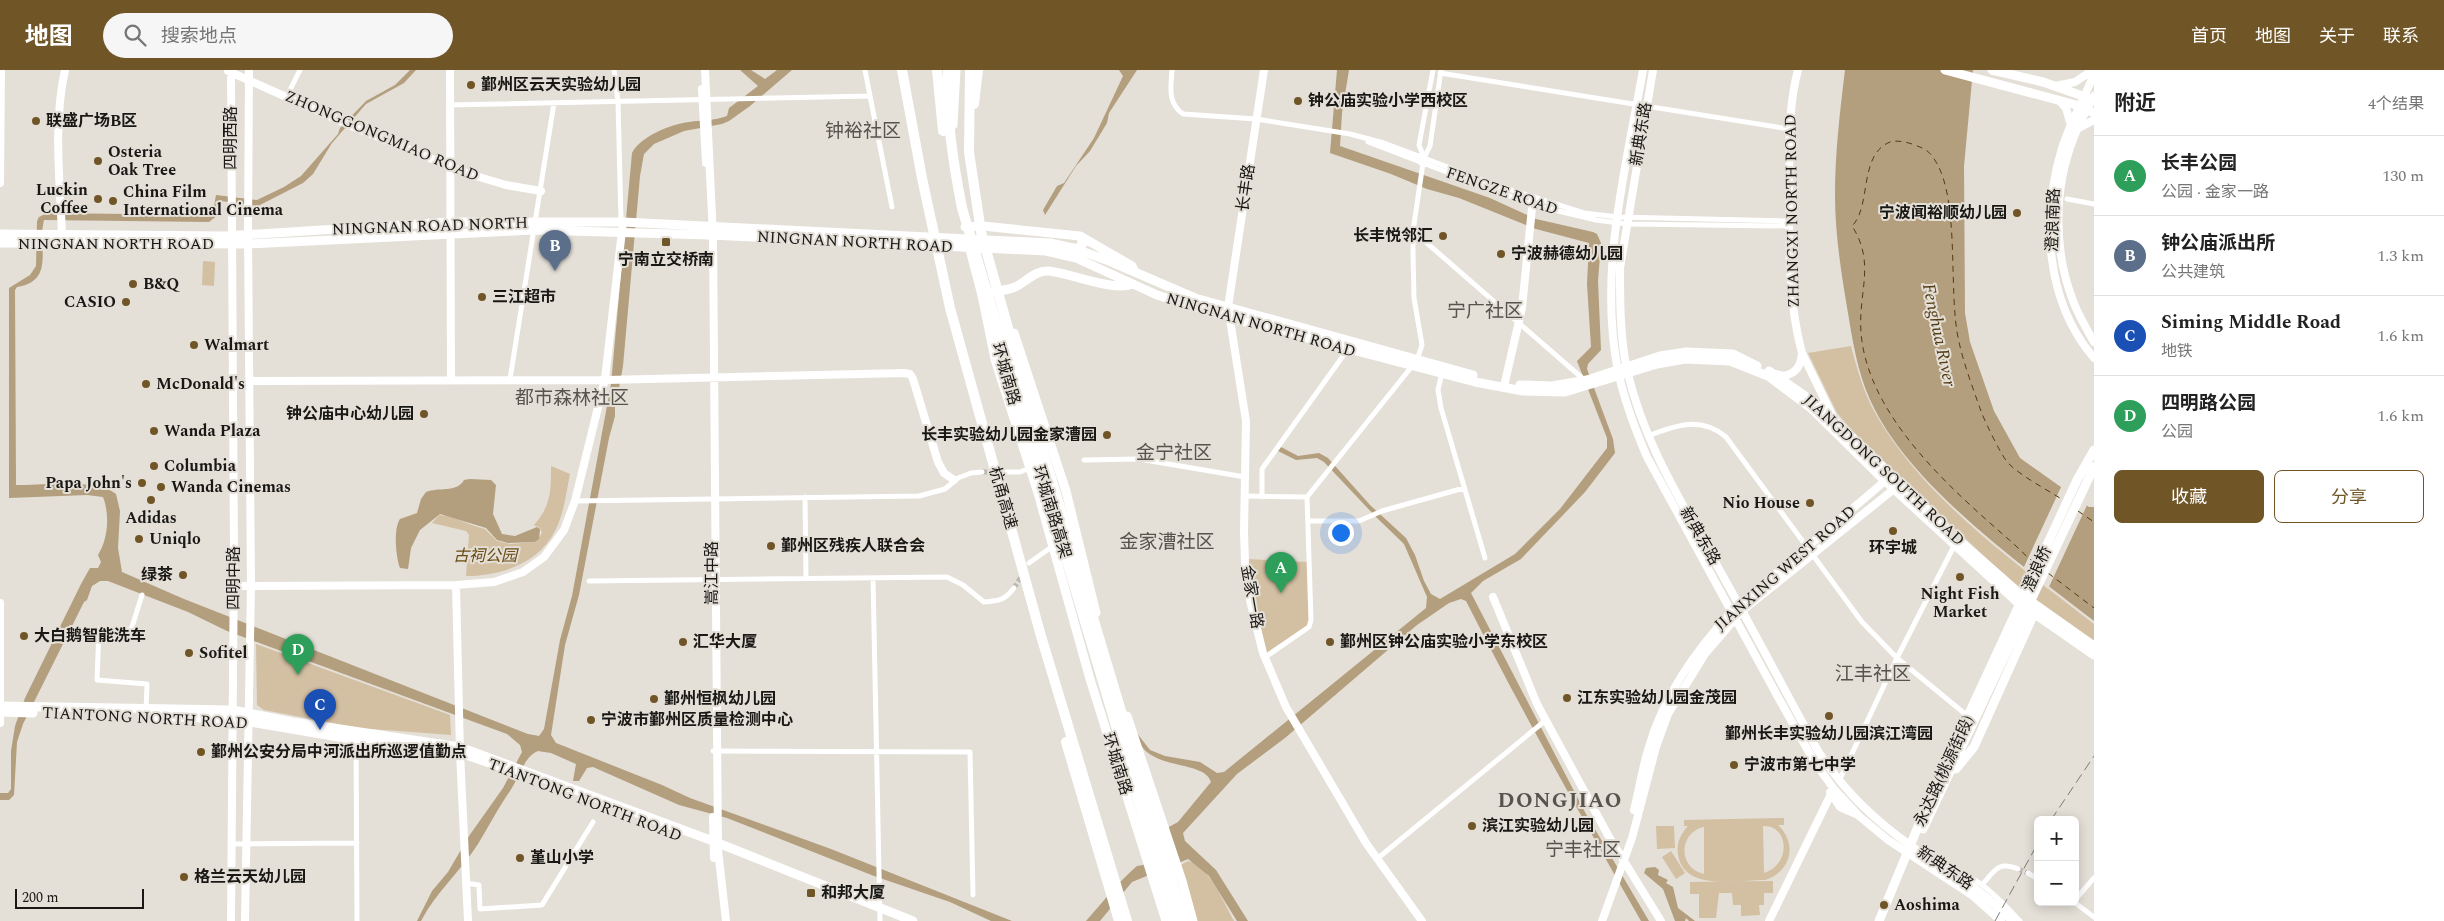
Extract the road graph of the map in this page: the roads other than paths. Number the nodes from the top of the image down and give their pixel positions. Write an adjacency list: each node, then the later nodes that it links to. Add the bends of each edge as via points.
1 (1, 70): 44 (street)
2 (65, 70): 72 (street, via 58,121)
3 (249, 70): 29 (street, 四明西路)
4 (300, 70): 31 (street)
5 (450, 70): 38 (street)
6 (614, 70): 36 (street)
7 (703, 70): 34 (street)
8 (865, 70): 32 (street)
9 (896, 70): 186 (highway, 杭甬高速, via 915,180 943,309 1035,636)
10 (902, 70): 186 (highway, 杭甬高速, via 950,308)
11 (933, 70): 41 (highway)
12 (937, 70): 41 (highway)
13 (948, 70): 58 (highway, 环城南路高架, via 951,154)
14 (956, 70): 68 (main road, 环城南路, via 952,140)
15 (971, 70): 48 (highway, 环城南路高架); 66 (main road, 环城南路, via 974,173)
16 (978, 70): 48 (highway)
17 (1172, 70): 43 (street, FENGZE ROAD, via 1170,92 1174,104 1183,114)
18 (1264, 70): 43 (street, 长丰路)
19 (1433, 70): 49 (street, via 1420,145)
20 (1643, 70): 39 (street, 新典东路)
21 (1653, 70): 39 (street, 新典东路)
22 (1798, 70): 46 (street, ZHANGXI NORTH ROAD, via 1791,95)
23 (1945, 70): 35 (main road)
24 (1992, 70): 30 (main road)
25 (2093, 70): 30 (street, via 2075,82)
26 (229, 71): 29 (street, ZHONGGONGMIAO ROAD); 76 (street, 四明西路)
27 (1440, 71): 39 (street); 49 (street, via 1430,146)
28 (2094, 74): 33 (street, 澄浪南路)
29 (250, 80): 31 (street, ZHONGGONGMIAO ROAD); 75 (street, 四明西路)
30 (2055, 86): 33 (main road)
31 (287, 96): 50 (street, ZHONGGONGMIAO ROAD)
32 (870, 96): 34 (street); 57 (street)
33 (2091, 98): 40 (street, 澄浪南路)
34 (705, 99): 36 (street); 64 (street); 64 (street, via 703,113)
35 (2059, 100): 40 (main road); 45 (street)
36 (618, 102): 37 (street); 67 (street)
37 (554, 103): 38 (street); 53 (street)
38 (450, 105): 50 (street)
39 (1641, 106): 46 (street); 60 (street, 新典东路); 61 (street, 新典东路)
40 (2087, 110): 45 (street, 澄浪南路)
41 (942, 118): 58 (highway, via 945,148)
42 (2094, 120): 45 (street)
43 (1254, 121): 47 (street, FENGZE ROAD); 86 (street, 长丰路)
44 (0, 126): 51 (street)
45 (2074, 128): 52 (street, 澄浪南路); 92 (street, 澄浪南路, via 2063,147 2054,180 2050,239 2059,296 2076,333)
46 (1789, 129): 63 (street, ZHANGXI NORTH ROAD)
47 (1330, 131): 49 (street, FENGZE ROAD, via 1383,146); 49 (street, FENGZE ROAD, via 1384,143)
48 (969, 152): 145 (highway, 环城南路高架, via 975,202 990,266)
49 (1423, 162): 55 (street, FENGZE ROAD); 69 (street)
50 (450, 166): 53 (street, ZHONGGONGMIAO ROAD, via 487,181); 62 (street)
51 (0, 183)
52 (2061, 188): 54 (street); 59 (street, 澄浪南路)
53 (540, 191): 65 (street)
54 (2067, 199): 56 (street); 59 (street)
55 (1533, 202): 60 (street, FENGZE ROAD); 88 (street)
56 (2094, 204)
57 (892, 207)
58 (962, 208): 145 (highway, 环城南路高架)
59 (2058, 208): 89 (street, 澄浪南路, via 2064,273 2072,299)
60 (1618, 220): 61 (street, FENGZE ROAD); 94 (street, 新典东路, via 1611,285)
61 (1628, 220): 63 (street, FENGZE ROAD); 94 (street, 新典东路, via 1620,268)
62 (449, 222): 65 (main road, NINGNAN ROAD NORTH); 70 (street); 75 (main road, NINGNAN ROAD NORTH)
63 (1789, 224): 91 (street, ZHANGXI NORTH ROAD, via 1792,301)
64 (711, 225): 67 (main road, via 641,222); 73 (street, 嵩江中路); 77 (main road)
65 (535, 226): 67 (main road); 70 (main road); 99 (street)
66 (984, 226): 68 (main road); 74 (main road); 83 (main road, 环城南路)
67 (621, 227): 73 (main road, NINGNAN NORTH ROAD, via 639,233); 100 (street)
68 (965, 227): 84 (main road, 环城南路)
69 (1413, 231): 88 (street); 93 (street, via 1414,298 1422,345)
70 (449, 233): 75 (main road); 98 (street)
71 (0, 234): 72 (main road, NINGNAN NORTH ROAD)
72 (62, 235): 76 (main road, NINGNAN NORTH ROAD)
73 (711, 235): 77 (main road, NINGNAN NORTH ROAD); 97 (street, 嵩江中路)
74 (1080, 236): 80 (main road, via 1083,244); 81 (main road, via 1132,266)
75 (248, 239): 76 (main road, NINGNAN ROAD NORTH); 101 (street, 四明西路)
76 (232, 240): 78 (main road, NINGNAN NORTH ROAD); 138 (street, 四明中路)
77 (874, 240): 79 (main road)
78 (0, 243)
79 (1019, 246): 80 (main road, NINGNAN NORTH ROAD, via 1050,243); 82 (main road, via 1076,258)
80 (1073, 248): 81 (main road, NINGNAN NORTH ROAD)
81 (1136, 274): 86 (main road, NINGNAN NORTH ROAD, via 1195,298)
82 (1115, 280): 83 (main road, via 1046,270 1015,287); 87 (main road, NINGNAN NORTH ROAD)
83 (1001, 290): 84 (main road); 85 (main road, 环城南路)
84 (982, 294): 109 (main road, 环城南路); 145 (highway, via 996,361 1060,557)
85 (1005, 306): 107 (main road, 环城南路); 145 (highway, via 1079,562)
86 (1228, 307): 87 (street, 金家一路); 93 (main road, NINGNAN NORTH ROAD)
87 (1230, 318): 90 (main road, NINGNAN NORTH ROAD); 113 (street, 金家一路, via 1246,421)
88 (1518, 322): 102 (street); 103 (street)
89 (2094, 342)
90 (1348, 349): 93 (main road, NINGNAN NORTH ROAD); 120 (street, via 1262,469)
91 (1802, 353): 95 (street, via 1796,371 1784,376); 104 (street, ZHANGXI NORTH ROAD)
92 (2094, 358)
93 (1415, 363): 96 (main road, NINGNAN NORTH ROAD); 102 (main road, NINGNAN NORTH ROAD); 121 (street)
94 (1623, 372): 95 (main road, JIANGDONG SOUTH ROAD, via 1660,356 1686,352 1733,354); 103 (main road, JIANGDONG SOUTH ROAD); 105 (street, 新典东路); 115 (main road, JIANGDONG SOUTH ROAD, via 1666,362 1709,359 1730,361 1768,376 1829,424); 147 (street, 新典东路, via 1632,421 1647,457)
95 (1773, 373): 104 (main road, JIANGDONG SOUTH ROAD, via 1811,398)
96 (1442, 374): 103 (main road, NINGNAN NORTH ROAD, via 1523,391 1565,392); 116 (street, via 1439,399)
97 (712, 376): 100 (street); 114 (street, via 910,374 938,462 944,473); 122 (street, 嵩江中路)
98 (451, 379): 99 (street); 101 (street)
99 (510, 379): 100 (street)
100 (606, 379): 123 (street)
101 (249, 381): 136 (street, 四明西路)
102 (1505, 382): 103 (main road, NINGNAN NORTH ROAD, via 1552,386)
103 (1589, 382)
104 (1834, 419): 142 (main road, JIANGDONG SOUTH ROAD)
105 (1648, 436): 128 (street, via 1688,424 1705,425 1721,433); 144 (street, 新典东路, via 1663,470)
106 (2094, 450): 152 (main road, 澄浪桥, via 2077,480)
107 (1055, 458): 109 (street); 125 (main road, 环城南路)
108 (1084, 460): 113 (street, via 1139,459)
109 (1032, 467): 112 (street, via 1020,472); 127 (main road, 环城南路)
110 (2094, 467): 152 (main road, 澄浪桥)
111 (982, 472): 114 (street)
112 (1004, 472)
113 (1245, 477): 118 (street, 金家一路)
114 (954, 480): 119 (street, via 945,489 919,496)
115 (1885, 481): 117 (main road, JIANGDONG SOUTH ROAD); 128 (street, JIANXING WEST ROAD)
116 (1464, 488): 124 (street, via 1382,511 1359,521); 130 (street)
117 (1894, 489): 126 (main road, JIANGDONG SOUTH ROAD); 129 (street, JIANXING WEST ROAD)
118 (1244, 496): 120 (street); 150 (street, 金家一路, via 1245,563)
119 (805, 497): 122 (street); 133 (street)
120 (1262, 497): 121 (street)
121 (1307, 497): 124 (street)
122 (714, 498): 123 (street); 134 (street, 嵩江中路)
123 (579, 501): 137 (street, via 552,548 535,564 505,579)
124 (1309, 521): 150 (street, via 1309,627)
125 (1078, 540): 127 (street); 208 (main road, 环城南路, via 1107,658 1182,881)
126 (1955, 544): 142 (main road, JIANGDONG SOUTH ROAD); 151 (street)
127 (1052, 546): 131 (street); 204 (main road, 环城南路)
128 (1806, 548): 129 (street); 144 (street, JIANXING WEST ROAD)
129 (1812, 556): 144 (street, JIANXING WEST ROAD); 151 (street, via 1862,622)
130 (1485, 558)
131 (1029, 563)
132 (873, 578): 133 (street); 139 (street, via 947,577 984,602 1007,597); 165 (street)
133 (806, 579): 134 (street)
134 (714, 580): 135 (street); 164 (street, 嵩江中路)
135 (589, 581)
136 (251, 585): 137 (street); 138 (street); 159 (street, 四明西路)
137 (456, 585): 163 (street)
138 (234, 586): 158 (street, 四明中路)
139 (1014, 588)
140 (142, 596): 156 (street, via 131,630 99,629 97,680 147,684)
141 (1493, 597): 160 (street)
142 (2018, 597): 146 (main road, JIANGDONG SOUTH ROAD); 157 (main road)
143 (0, 603): 153 (street)
144 (1741, 608): 147 (street, JIANXING WEST ROAD); 169 (street, 新典东路, via 1818,751)
145 (1086, 610): 166 (highway, 环城南路高架); 205 (highway, 环城南路高架)
146 (2036, 610): 148 (main road, JIANGDONG SOUTH ROAD); 149 (main road, JIANGDONG SOUTH ROAD); 167 (main road, via 1974,747)
147 (1734, 615): 168 (street, 新典东路); 180 (street, JIANXING WEST ROAD, via 1668,714)
148 (2094, 646)
149 (2094, 655)
150 (1264, 658): 179 (street, 金家一路, via 1312,753)
151 (1897, 658): 157 (street); 169 (street)
152 (1985, 692): 167 (main road, 永达路(桃源街段)); 170 (main road, 永达路(桃源街段))
153 (0, 706): 154 (main road); 155 (street)
154 (18, 709): 155 (main road); 156 (main road, TIANTONG NORTH ROAD)
155 (0, 712): 161 (street)
156 (146, 713): 158 (main road, TIANTONG NORTH ROAD)
157 (1964, 713): 170 (main road)
158 (233, 715): 159 (main road, TIANTONG NORTH ROAD); 176 (street, 四明中路)
159 (250, 718): 162 (main road, TIANTONG NORTH ROAD); 163 (main road); 174 (street, 四明西路)
160 (1545, 721): 179 (street); 180 (street)
161 (0, 724)
162 (356, 740): 163 (main road, TIANTONG NORTH ROAD); 175 (street)
163 (460, 750): 177 (main road, TIANTONG NORTH ROAD); 187 (street)
164 (715, 751): 165 (street); 177 (street, 嵩江中路); 177 (street, 嵩江中路)
165 (876, 752): 189 (street, via 970,752); 192 (street)
166 (1132, 752): 206 (highway, 环城南路高架); 207 (highway)
167 (1949, 777): 178 (main road, 永达路(桃源街段))
168 (1826, 778): 171 (street); 172 (street, 新典东路)
169 (1839, 781): 178 (street, 新典东路)
170 (1935, 788): 178 (main road, 永达路(桃源街段))
171 (1830, 796): 172 (street, via 1840,807); 212 (street)
172 (1860, 816): 178 (street, 新典东路)
173 (594, 822): 187 (street, via 542,905 480,909 479,885)
174 (247, 843): 175 (street); 176 (street); 196 (street, 四明西路)
175 (356, 843): 197 (street)
176 (231, 844): 195 (street, 四明中路)
177 (715, 846): 192 (main road, TIANTONG NORTH ROAD); 199 (street, 嵩江中路); 200 (street, 嵩江中路)
178 (1911, 851): 181 (street, 新典东路); 213 (main road); 214 (main road); 215 (street, via 1973,896)
179 (1378, 858): 209 (street, 金家一路)
180 (1623, 861): 210 (street, JIANXING WEST ROAD); 211 (street)
181 (1945, 867): 188 (street, via 1960,871); 216 (street, 新典东路, via 1998,906)
182 (2018, 869): 188 (street, via 2006,864 1998,866)
183 (2028, 873): 184 (street)
184 (2034, 877)
185 (2094, 878): 190 (street)
186 (1111, 881): 193 (highway, 杭甬高速)
187 (466, 883): 198 (street)
188 (1982, 885): 217 (street)
189 (973, 895)
190 (2079, 895)
191 (2079, 905): 194 (street)
192 (881, 913): 201 (main road, TIANTONG NORTH ROAD); 202 (main road, TIANTONG NORTH ROAD)
193 (1119, 913): 203 (highway, 杭甬高速)
194 (2094, 917)
195 (230, 921)
196 (245, 921)
197 (357, 921)
198 (468, 921)
199 (721, 921)
200 (726, 921)
201 (900, 921)
202 (913, 921)
203 (1127, 921)
204 (1166, 921)
205 (1174, 921)
206 (1184, 921)
207 (1188, 921)
208 (1192, 921)
209 (1422, 921)
210 (1602, 921)
211 (1662, 921)
212 (1769, 921)
213 (1879, 921)
214 (1884, 921)
215 (2001, 921)
216 (2012, 921)
217 (2020, 921)

